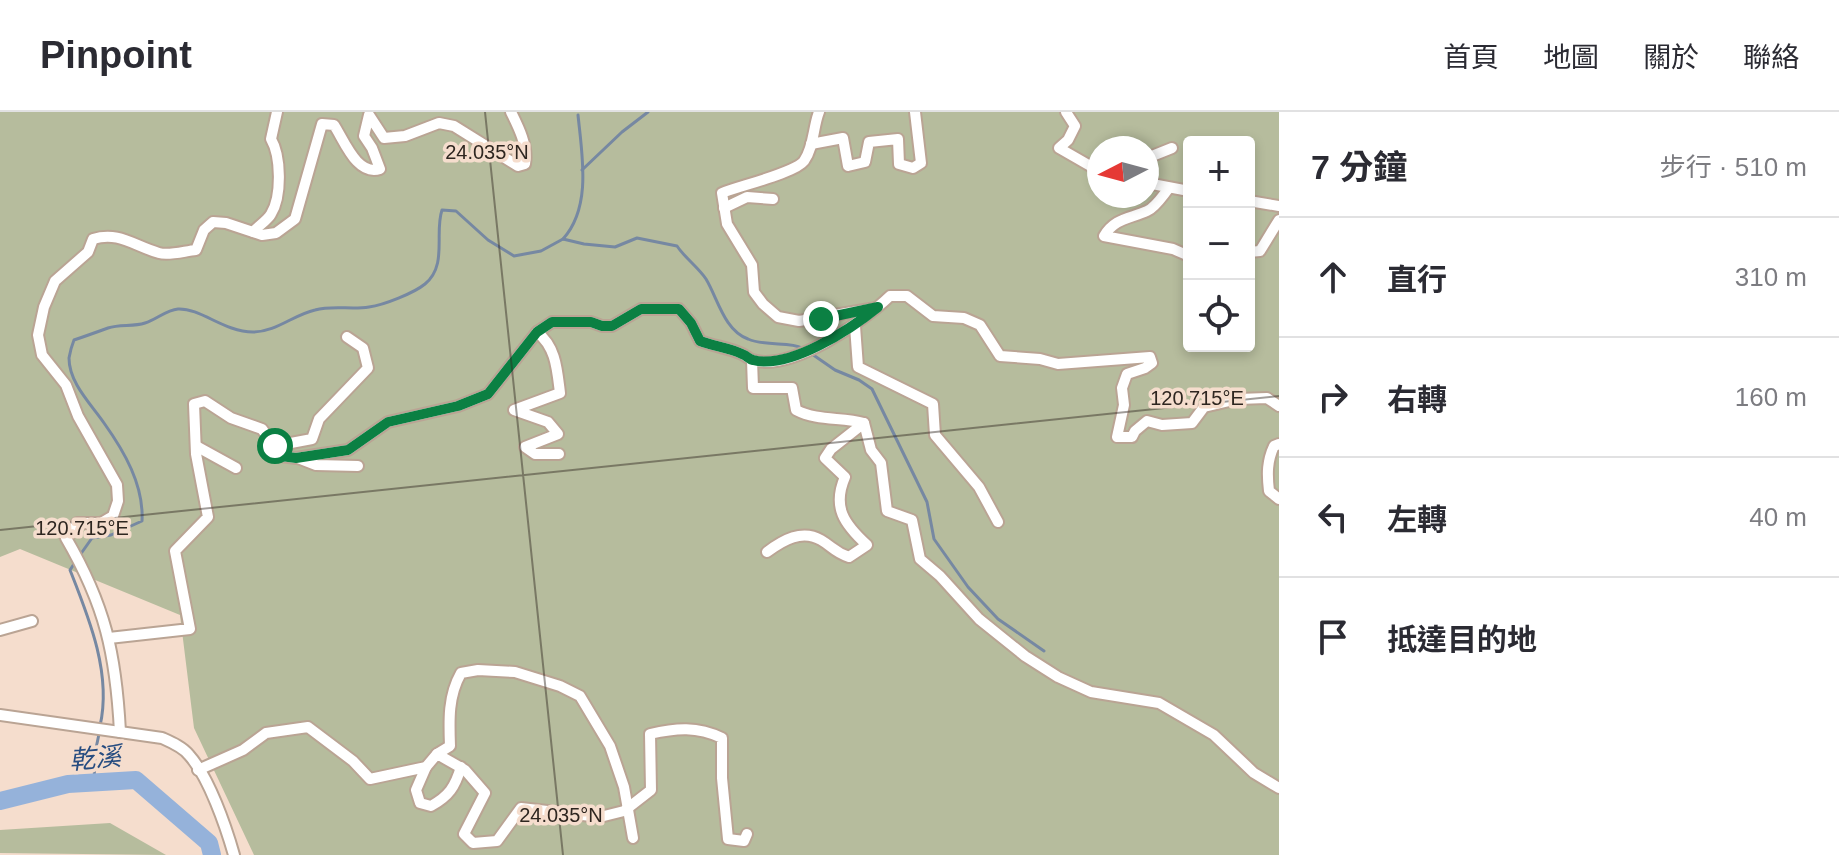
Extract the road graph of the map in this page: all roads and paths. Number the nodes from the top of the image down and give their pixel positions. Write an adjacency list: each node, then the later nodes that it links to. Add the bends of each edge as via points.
1 (277, 112): 19 (street, via 271,139 278,152 276,196 272,213)
2 (511, 112): 6 (street, via 527,155 525,164 518,166 454,126 439,123 384,138)
3 (819, 112): 7 (street)
4 (915, 112): 7 (street, via 921,163 913,168 899,164 898,139 869,142 865,162 848,166 843,138)
5 (1066, 112): 10 (street, via 1075,126 1059,148)
6 (368, 113): 19 (street, via 364,136 380,169 364,169 334,125 322,124 295,219 276,233)
7 (811, 144): 17 (street, via 803,162 787,172 722,193)
8 (1172, 148): 9 (street)
9 (1159, 153)
10 (1087, 163)
11 (1159, 186): 12 (street)
12 (1169, 188): 13 (street); 21 (street, via 1150,210 1122,218 1104,236)
13 (1183, 190)
14 (773, 199): 17 (street, via 747,197)
15 (1255, 202): 16 (street)
16 (1279, 206)
17 (724, 208): 22 (street, via 727,224 752,265 754,292 778,317 799,321)
18 (1279, 220): 20 (street)
19 (253, 232): 41 (street, via 213,222 196,250 162,255 126,238 93,239 88,252 55,281 44,307 38,335 42,355 66,385 117,485 113,516 101,523 77,523 66,538 88,577)
20 (1255, 251)
21 (1183, 253)
22 (878, 307): 23 (street); 27 (street, via 890,296 907,296 933,316 964,318 980,325 1000,356 1058,364 1150,357 1152,363 1127,374 1117,437 1132,437 1147,421 1192,423 1204,407 1238,399 1267,398)
23 (855, 326): 26 (street, via 779,362); 37 (street, via 858,367 933,404 935,435 979,487)
24 (537, 332): 26 (street, via 552,322 612,326 641,309 679,309 700,341); 32 (street, via 549,341 560,393 514,410 548,422 558,434 525,447 535,454); 33 (street, via 488,394 388,422 348,450)
25 (347, 337): 31 (street, via 363,348 368,368 319,419 312,439)
26 (752, 360): 28 (street, via 753,388 792,388 796,410 809,417)
27 (1279, 406)
28 (864, 423): 38 (street, via 825,458 845,477 838,504 849,529 867,545 849,557 810,535 795,536); 48 (street, via 871,450 881,463 887,511 912,520 920,559 979,619 1058,677 1091,692 1159,703 1214,735 1254,773)
29 (1279, 444): 36 (street, via 1269,456 1267,472 1269,491)
30 (196, 446): 31 (street, via 194,404 205,401 262,429); 35 (street); 41 (street, via 208,517 175,551 190,629)
31 (275, 446): 33 (street, via 281,456)
32 (559, 454)
33 (296, 458): 34 (street, via 316,465)
34 (358, 466)
35 (236, 468)
36 (1279, 499)
37 (998, 522)
38 (767, 552)
39 (32, 621): 40 (street)
40 (0, 630)
41 (109, 638): 43 (street)
42 (0, 715): 43 (street)
43 (120, 732): 47 (street, via 174,743)
44 (437, 754): 45 (street); 46 (street); 49 (street, via 450,746 453,687 461,673 515,672 580,696 610,746)
45 (426, 767): 46 (street, via 416,790 420,803 431,806 455,786); 47 (street, via 370,779 308,727 266,733)
46 (461, 767): 52 (street, via 485,793 464,834)
47 (198, 770): 53 (street)
48 (1279, 788)
49 (629, 807): 50 (street, via 651,790 650,734 677,728 706,731 722,738 728,839 744,841); 51 (street); 52 (street, via 600,817 521,808 497,841)
50 (747, 834)
51 (633, 838)
52 (478, 849)
53 (234, 855)

